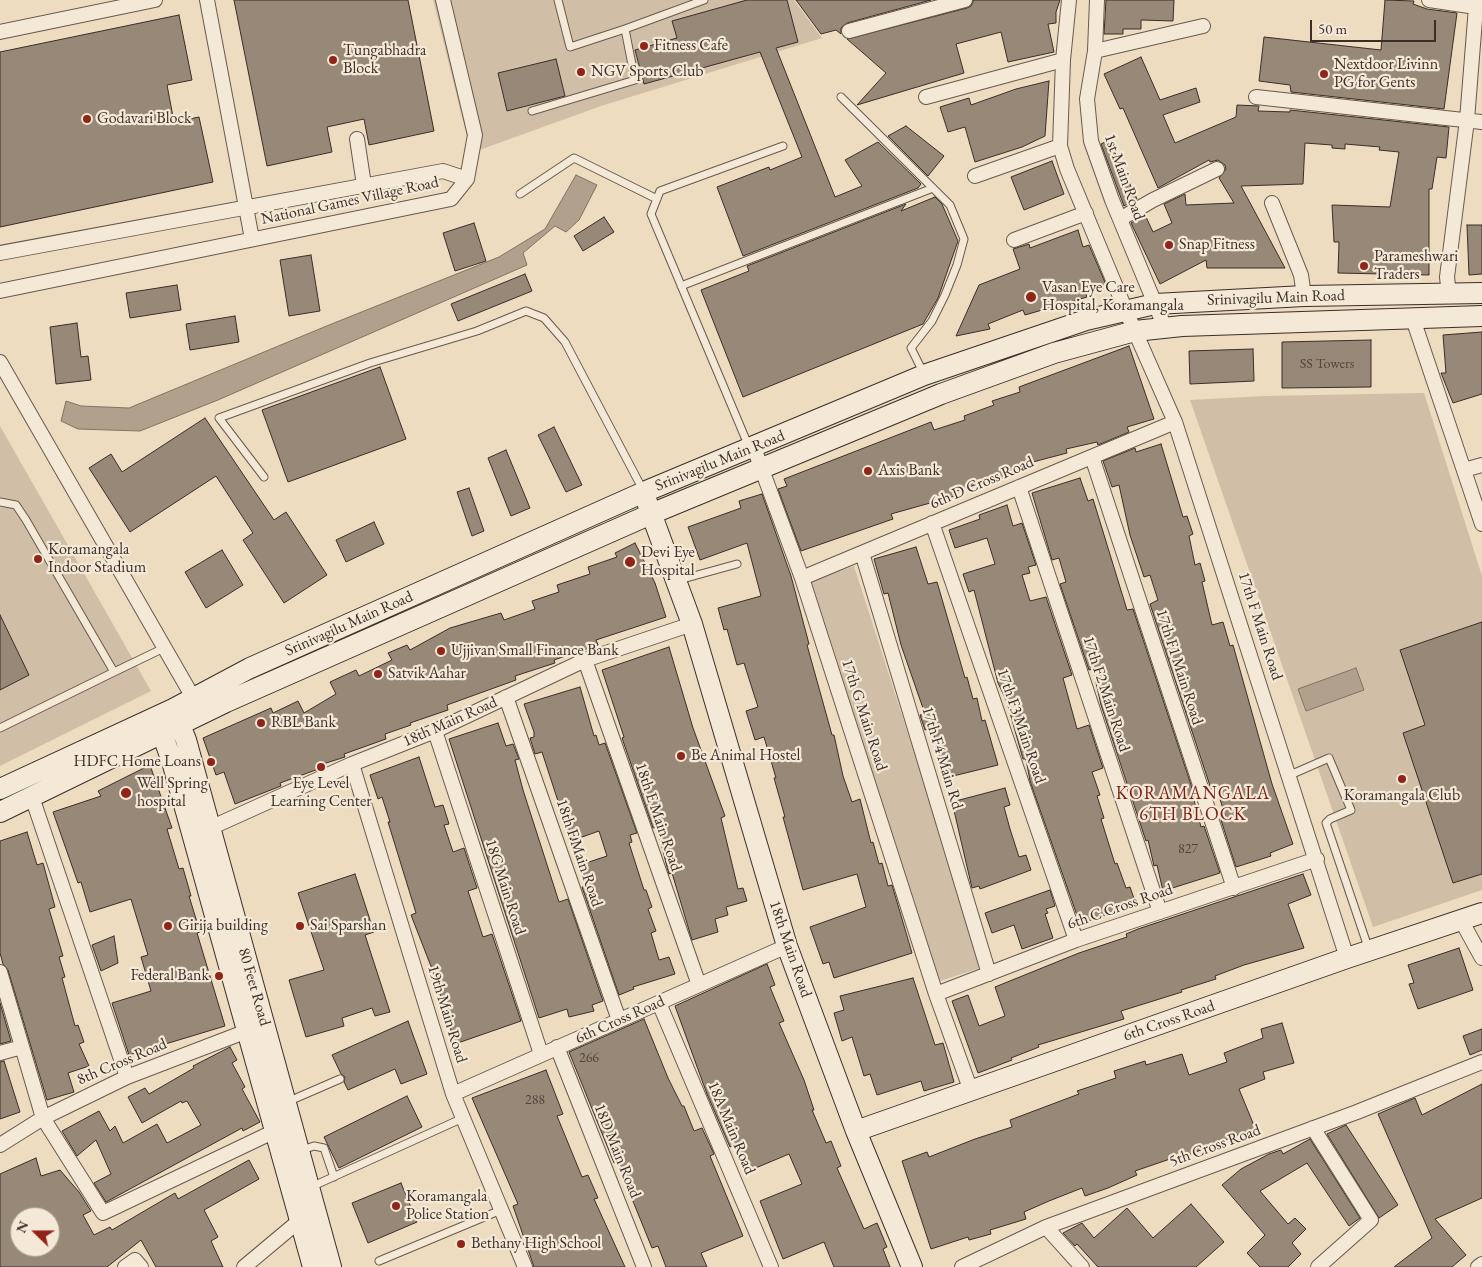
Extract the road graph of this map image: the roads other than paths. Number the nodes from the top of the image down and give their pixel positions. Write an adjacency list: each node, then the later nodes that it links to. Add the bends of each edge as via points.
1 (156, 0): 14 (street)
2 (206, 0): 34 (street)
3 (443, 0): 28 (street, via 475,135)
4 (558, 0): 12 (lane, via 570,47)
5 (704, 0): 12 (lane)
6 (965, 0): 13 (street)
7 (1069, 0): 16 (street)
8 (1097, 0): 15 (street, 1st Main Road)
9 (1429, 0): 10 (street)
10 (1479, 5): 21 (street)
11 (1203, 26): 15 (street)
12 (625, 29): 20 (lane, via 635,80)
13 (849, 31)
14 (0, 32)
15 (1095, 51): 36 (street, 1st Main Road, via 1087,99 1091,141)
16 (1063, 60): 18 (street); 25 (street)
17 (841, 97): 30 (lane)
18 (926, 97)
19 (1256, 98): 21 (street)
20 (532, 110)
21 (1467, 120): 22 (street); 43 (street, via 1447,277)
22 (1482, 122)
23 (356, 139): 29 (street)
24 (782, 146): 32 (lane, via 660,191)
25 (1060, 146): 27 (street); 35 (street, 17th F Main Road)
26 (1217, 169): 36 (street)
27 (975, 176)
28 (467, 179): 29 (street, National Games Village Road, via 443,171); 37 (street, National Games Village Road, via 451,199)
29 (364, 185): 34 (street, National Games Village Road)
30 (933, 188): 40 (lane); 52 (lane, via 950,205 964,239 945,295 932,321 911,348)
31 (520, 194): 32 (lane, via 574,158)
32 (657, 199): 40 (lane, via 651,214)
33 (1272, 203): 44 (street, via 1300,275)
34 (246, 206): 37 (street); 39 (street, National Games Village Road)
35 (1086, 213): 38 (street); 46 (street, 17th F Main Road)
36 (1120, 219): 45 (street, 1st Main Road)
37 (252, 239): 41 (street, National Games Village Road)
38 (1014, 240)
39 (0, 253)
40 (681, 286): 54 (lane)
41 (0, 291)
42 (1482, 293): 43 (main road, Srinivagilu Main Road)
43 (1449, 294): 44 (main road, Srinivagilu Main Road)
44 (1304, 296): 45 (main road, Srinivagilu Main Road)
45 (1155, 304): 46 (main road, Srinivagilu Main Road); 49 (street, 1st Main Road)
46 (1126, 311): 50 (street, 17th F Main Road); 52 (main road, Srinivagilu Main Road, via 1086,320)
47 (1482, 316): 48 (main road, Srinivagilu Main Road)
48 (1413, 319): 49 (main road, Srinivagilu Main Road); 58 (street)
49 (1165, 328): 50 (main road, Srinivagilu Main Road)
50 (1135, 331): 53 (street, 17th F Main Road); 57 (main road, Srinivagilu Main Road, via 1045,356 941,394)
51 (0, 362): 71 (street)
52 (924, 375): 54 (main road, Srinivagilu Main Road)
53 (1176, 422): 55 (street, 6th D Cross Road); 80 (street, 17th F Main Road)
54 (752, 449): 57 (street, 17th G Main Road); 61 (main road, Srinivagilu Main Road)
55 (1092, 457): 60 (street, 6th D Cross Road); 86 (street, 17th F1 Main Road)
56 (1482, 465): 58 (street)
57 (762, 467): 63 (main road, Srinivagilu Main Road); 68 (street, 17th G Main Road)
58 (1464, 470): 65 (street)
59 (264, 477): 61 (lane, via 219,418 370,363 478,331 526,311 544,318 565,342)
60 (1019, 487): 64 (street, 6th D Cross Road); 87 (street, 17th F2 Main Road)
61 (644, 492): 63 (main road, 18th Main Road); 75 (main road, Srinivagilu Main Road, via 250,668)
62 (0, 502): 73 (lane, via 16,505)
63 (651, 514): 69 (main road, 18th Main Road); 75 (main road, Srinivagilu Main Road)
64 (932, 523): 66 (street, 6th D Cross Road); 90 (street, 17th F3 Main Road)
65 (1482, 524)
66 (862, 553): 68 (street, 6th D Cross Road); 96 (street, 17th F4 Main Rd)
67 (737, 564): 69 (lane)
68 (802, 578): 98 (street, 17th G Main Road)
69 (676, 580): 70 (main road, 18th Main Road)
70 (692, 624): 72 (street, 18th Main Road); 91 (main road, 18th Main Road)
71 (166, 646): 73 (lane); 75 (street)
72 (584, 660): 74 (street, 18th Main Road); 97 (street, 18th E Main Road)
73 (114, 672): 77 (lane)
74 (506, 697): 78 (street, 18th Main Road); 100 (street, 18th F Main Road)
75 (198, 705): 76 (main road, Srinivagilu Main Road)
76 (168, 721): 81 (main road, Srinivagilu Main Road); 82 (main road, Srinivagilu Main Road); 84 (main road, 80 Feet Road); 102 (main road, 80 Feet Road)
77 (0, 728)
78 (435, 731): 79 (street, 18th Main Road); 106 (street, 18G Main Road)
79 (352, 764): 84 (street, 18th Main Road); 111 (street, 19th Main Road)
80 (1290, 775): 85 (street, 17th F Main Road); 92 (lane, via 1329,758 1351,810 1326,823)
81 (0, 789)
82 (32, 797): 83 (main road, Srinivagilu Main Road); 108 (street)
83 (0, 812)
84 (210, 828): 101 (main road, 80 Feet Road)
85 (1317, 859): 86 (street, 6th C Cross Road); 93 (street, 17th F Main Road)
86 (1234, 888): 87 (street, 6th C Cross Road)
87 (1160, 912): 90 (street, 6th C Cross Road)
88 (1482, 913): 89 (main road, 6th Cross Road)
89 (1461, 920): 92 (main road, 6th Cross Road); 94 (street)
90 (1076, 940): 96 (street, 6th C Cross Road)
91 (787, 946): 97 (street, 6th Cross Road); 117 (main road, 18th Main Road)
92 (1369, 950): 93 (main road, 6th Cross Road)
93 (1348, 958): 110 (main road, 6th Cross Road)
94 (1482, 958)
95 (0, 972): 103 (street)
96 (989, 974): 98 (street, 6th C Cross Road)
97 (698, 985): 99 (street, 6th Cross Road)
98 (936, 994): 110 (street, 17th G Main Road)
99 (659, 1003): 100 (street, 6th Cross Road); 134 (street, 18A Main Road)
100 (619, 1020): 104 (street, 6th Cross Road)
101 (265, 1025): 102 (street, 8th Cross Road); 112 (main road, 80 Feet Road)
102 (246, 1031): 108 (street, 8th Cross Road); 116 (main road, 80 Feet Road)
103 (22, 1047): 105 (street); 113 (street)
104 (557, 1047): 106 (street, 6th Cross Road); 133 (street, 18D Main Road)
105 (0, 1053)
106 (541, 1054): 111 (street, 6th Cross Road)
107 (1482, 1062): 115 (street, 5th Cross Road)
108 (127, 1077): 113 (street, 8th Cross Road)
109 (340, 1079): 112 (lane)
110 (971, 1091): 117 (main road, 6th Cross Road)
111 (453, 1094): 114 (street, 19th Main Road)
112 (286, 1102): 119 (main road, 80 Feet Road)
113 (43, 1118): 116 (street, via 103,1213); 118 (street, 8th Cross Road)
114 (463, 1118): 120 (lane); 122 (street, 19th Main Road)
115 (1312, 1128): 124 (street, 5th Cross Road); 138 (street, via 1371,1220)
116 (275, 1131): 123 (main road, 80 Feet Road)
117 (856, 1131): 135 (main road, 18th Main Road)
118 (0, 1145)
119 (300, 1151): 120 (lane, via 314,1146 324,1148); 121 (main road, 80 Feet Road)
120 (334, 1177): 121 (lane)
121 (310, 1188): 123 (main road, 80 Feet Road)
122 (501, 1210): 125 (lane); 132 (street, 19th Main Road)
123 (308, 1214): 129 (street); 130 (main road, 80 Feet Road); 131 (main road, 80 Feet Road)
124 (1046, 1226): 136 (street, 5th Cross Road); 137 (street)
125 (379, 1261)
126 (1482, 1264): 139 (street)
127 (125, 1267): 128 (street, via 135,1260)
128 (142, 1267)
129 (244, 1267)
130 (313, 1267)
131 (331, 1267)
132 (525, 1267)
133 (644, 1267)
134 (771, 1267)
135 (912, 1267)
136 (962, 1267)
137 (1082, 1267)
138 (1318, 1267)
139 (1478, 1267)

